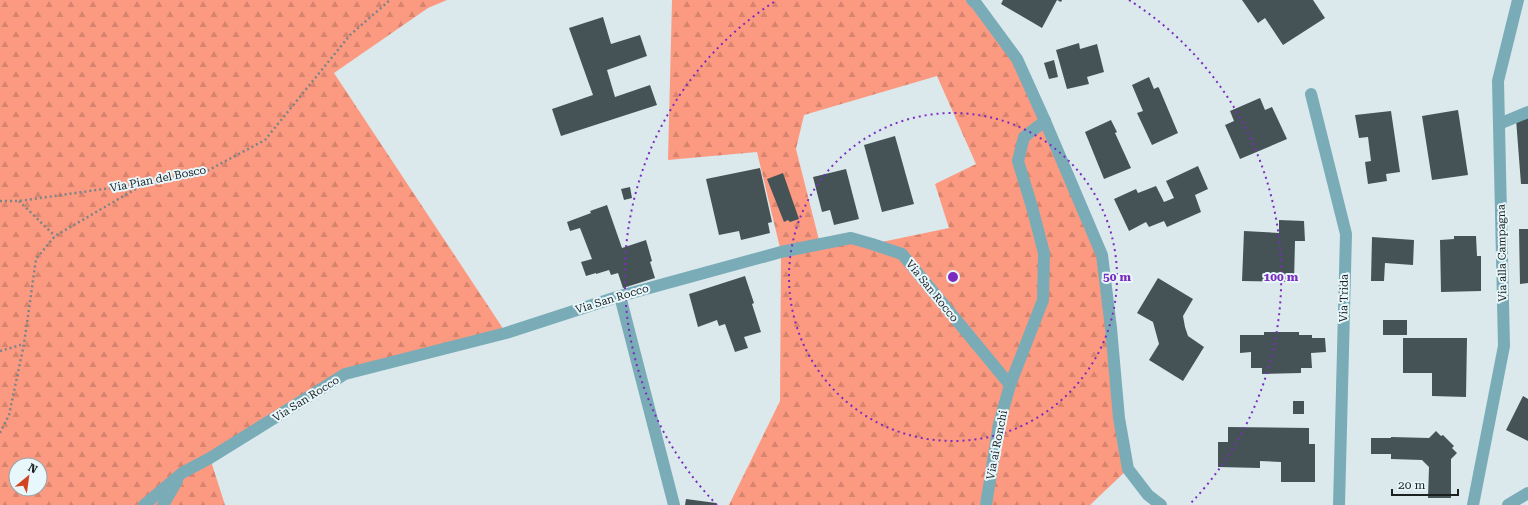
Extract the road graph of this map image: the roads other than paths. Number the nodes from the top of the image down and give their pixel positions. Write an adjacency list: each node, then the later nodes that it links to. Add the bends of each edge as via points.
1 (1518, 0): 6 (street, Via alla Campagna, via 1498,82)
2 (975, 1): 5 (street, via 1017,59)
3 (1311, 94): 16 (street, Via Trida, via 1346,234)
4 (1528, 112): 6 (street)
5 (1045, 121): 8 (street, via 1024,137 1018,161 1044,253 1043,300); 15 (street, via 1102,255 1119,418 1128,469 1148,495)
6 (1500, 124): 17 (street, Via alla Campagna, via 1504,346)
7 (620, 296): 8 (street, Via San Rocco, via 781,252 851,238 902,254); 9 (street, Via San Rocco, via 506,333 345,374); 13 (street)
8 (1010, 385): 14 (street, Via ai Ronchi, via 999,424)
9 (182, 473): 11 (street, Via San Rocco); 12 (street)
10 (1528, 493): 18 (street)
11 (147, 503)
12 (163, 505)
13 (674, 505)
14 (986, 505)
15 (1162, 505)
16 (1339, 505)
17 (1473, 505)
18 (1508, 505)

